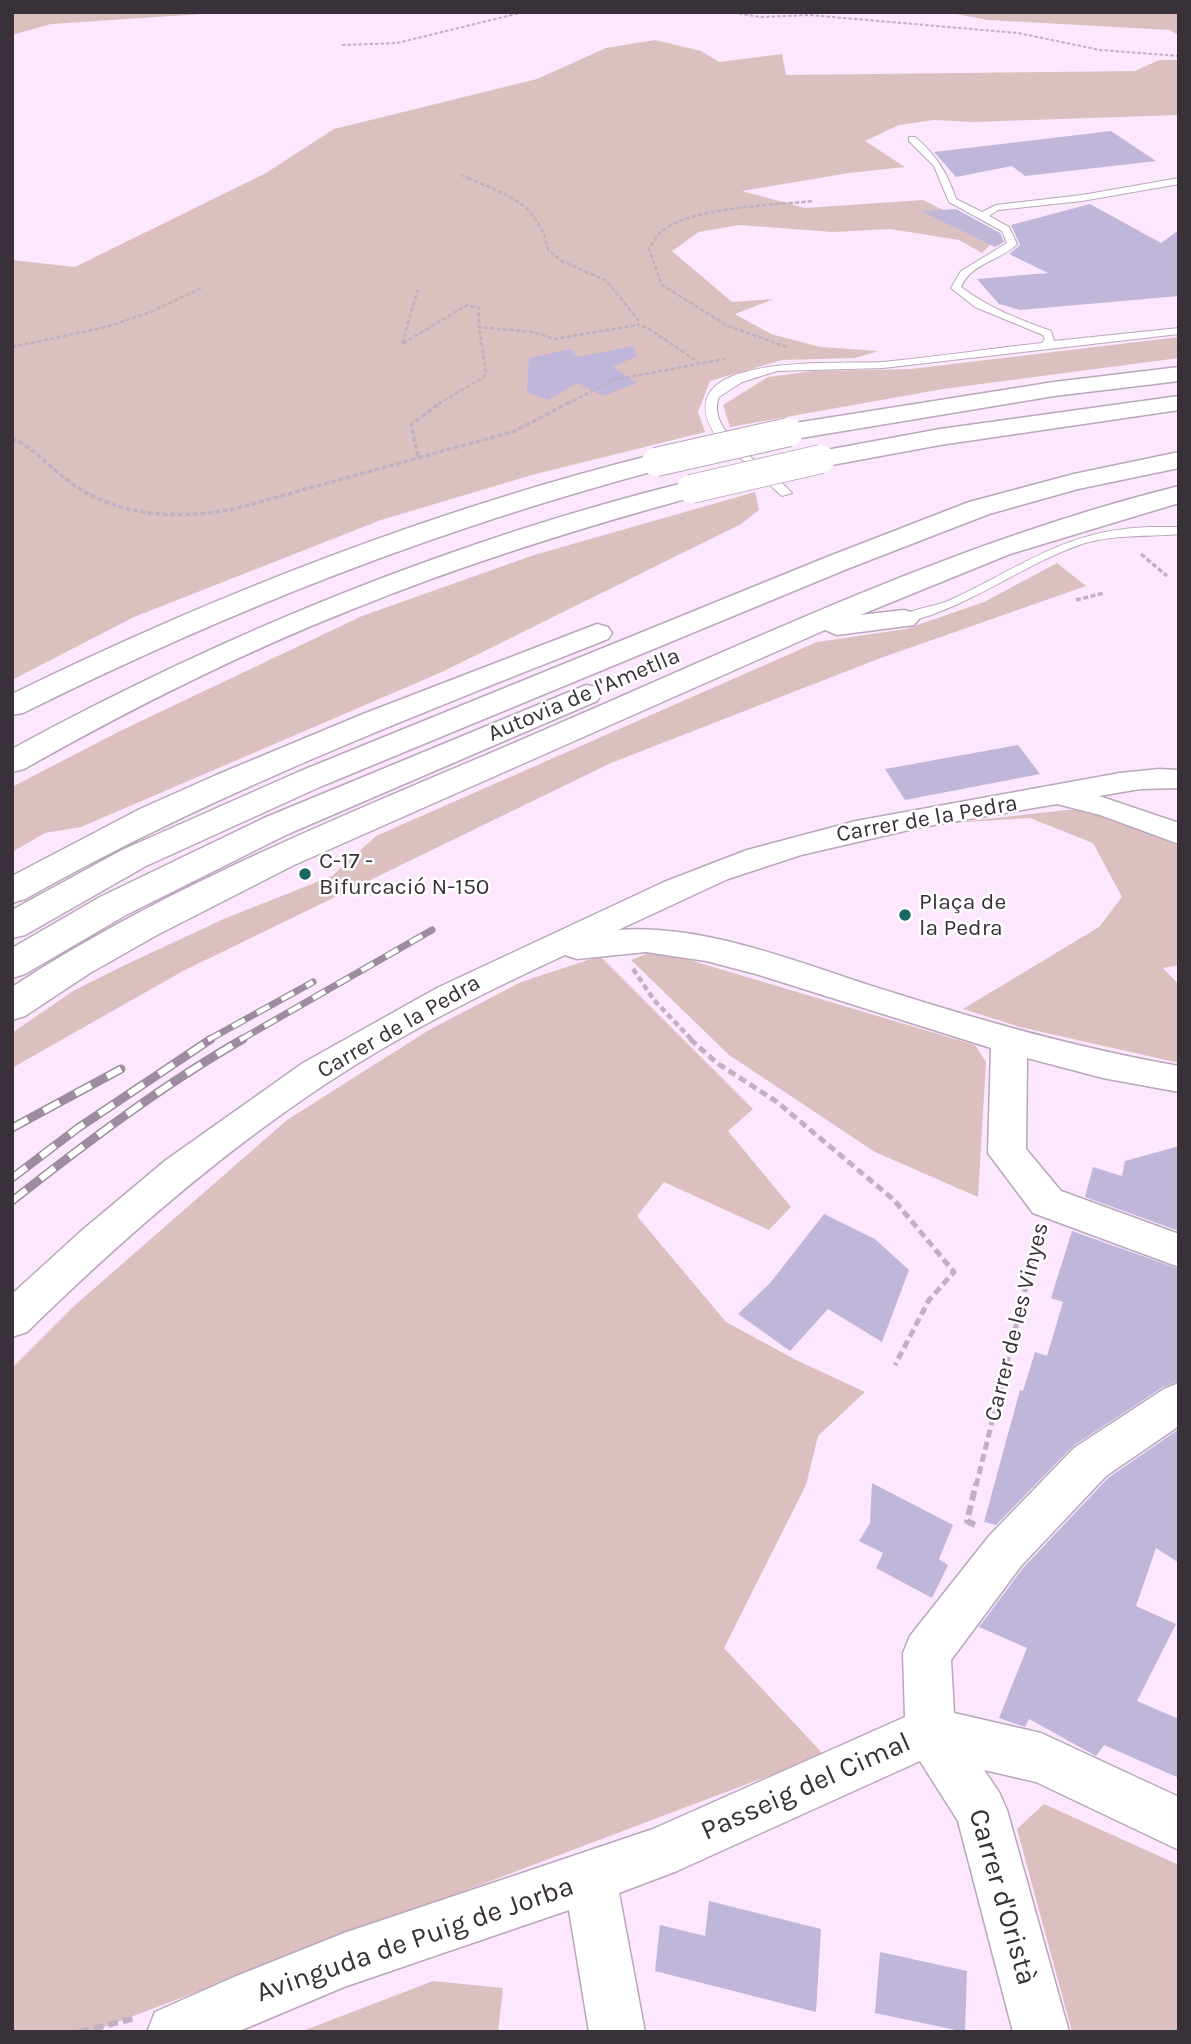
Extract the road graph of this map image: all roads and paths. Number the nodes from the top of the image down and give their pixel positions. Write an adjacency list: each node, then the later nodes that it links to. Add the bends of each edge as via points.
1 (524, 12): 3 (path, via 397,43)
2 (727, 12): 4 (path, via 1018,33 1100,50)
3 (342, 44)
4 (1179, 56)
5 (912, 139): 9 (lane, via 944,173 952,200)
6 (461, 175): 12 (path, via 530,209 548,250 607,281)
7 (1179, 181): 9 (lane, via 996,208)
8 (814, 201): 18 (path, via 684,220 662,231 649,249 662,285 728,326)
9 (981, 216): 15 (lane, via 1006,229 1012,243 966,271 956,288 1001,316 1047,334)
10 (201, 288): 16 (path, via 106,327)
11 (418, 289): 13 (path, via 402,344 467,305 479,308)
12 (638, 325): 13 (path, via 554,339 533,332); 17 (path)
13 (479, 327): 24 (path, via 484,377 411,425)
14 (1179, 331): 15 (lane)
15 (1046, 344): 18 (lane, via 871,367)
16 (12, 347)
17 (699, 363): 19 (path, via 731,359); 24 (path, via 613,380 515,431)
18 (837, 366): 19 (lane)
19 (776, 368): 27 (lane, via 726,386 711,401 710,412 720,434)
20 (1179, 374): 35 (highway, bridge, via 789,432 510,501 335,562 195,619)
21 (1179, 403): 36 (highway, bridge, via 821,459 691,489 548,530 369,591 187,671)
22 (12, 438): 24 (path, via 98,499 155,514 189,517 234,509)
23 (1179, 442): 42 (highway, via 995,482 860,527 443,693 205,794)
24 (418, 457)
25 (1179, 460): 43 (highway, Autovia de l'Ametlla, via 979,508 837,563 310,779 134,858)
26 (1179, 481): 46 (highway, Autovia de l'Ametlla, via 1058,507 892,565 276,825 113,906)
27 (786, 493)
28 (1179, 494): 31 (highway, via 1000,548)
29 (1177, 531): 33 (lane, via 1136,530 1076,543 939,608)
30 (1104, 593): 32 (path)
31 (874, 598): 33 (highway, via 886,612); 34 (highway)
32 (1076, 600)
33 (904, 619): 34 (highway, via 842,627)
34 (809, 625): 47 (highway, via 220,886 85,959)
35 (12, 706)
36 (12, 762)
37 (1179, 779): 39 (street, Carrer de la Pedra, via 1153,777)
38 (1179, 791): 40 (street, via 1167,806 1167,817)
39 (1051, 797): 40 (street, via 1108,807); 41 (street, Carrer de la Pedra, via 827,837 753,858)
40 (1179, 833)
41 (682, 888): 44 (street, Carrer de la Pedra); 45 (street, via 674,906 674,932)
42 (12, 891)
43 (12, 926)
44 (619, 928): 45 (street); 52 (street, Carrer de la Pedra, via 539,952 360,1045 223,1139 106,1232); 53 (path, via 654,1000 689,1038 717,1063 777,1102 894,1200 954,1272 929,1300)
45 (683, 945): 48 (street, via 734,956)
46 (12, 965)
47 (12, 1006)
48 (1009, 1041): 49 (street); 50 (street, Carrer de les Vinyes, via 1007,1153)
49 (1179, 1079)
50 (1047, 1202): 51 (street); 55 (path, Carrer de les Vinyes, via 967,1521)
51 (1179, 1251)
52 (12, 1320)
53 (895, 1364)
54 (1179, 1402): 55 (street, via 1090,1462)
55 (1013, 1543): 56 (street, via 927,1653)
56 (930, 1732): 57 (street, Passeig del Cimal, via 1041,1758); 58 (street, Passeig del Cimal, via 659,1853); 61 (street, Carrer d'Oristà, via 981,1810)
57 (1179, 1824)
58 (590, 1879): 59 (street, Avinguda de Puig de Jorba, via 344,1960); 60 (street, Avinguda de Puig de Jorba)
59 (175, 2032)
60 (617, 2032)
61 (1041, 2032)

